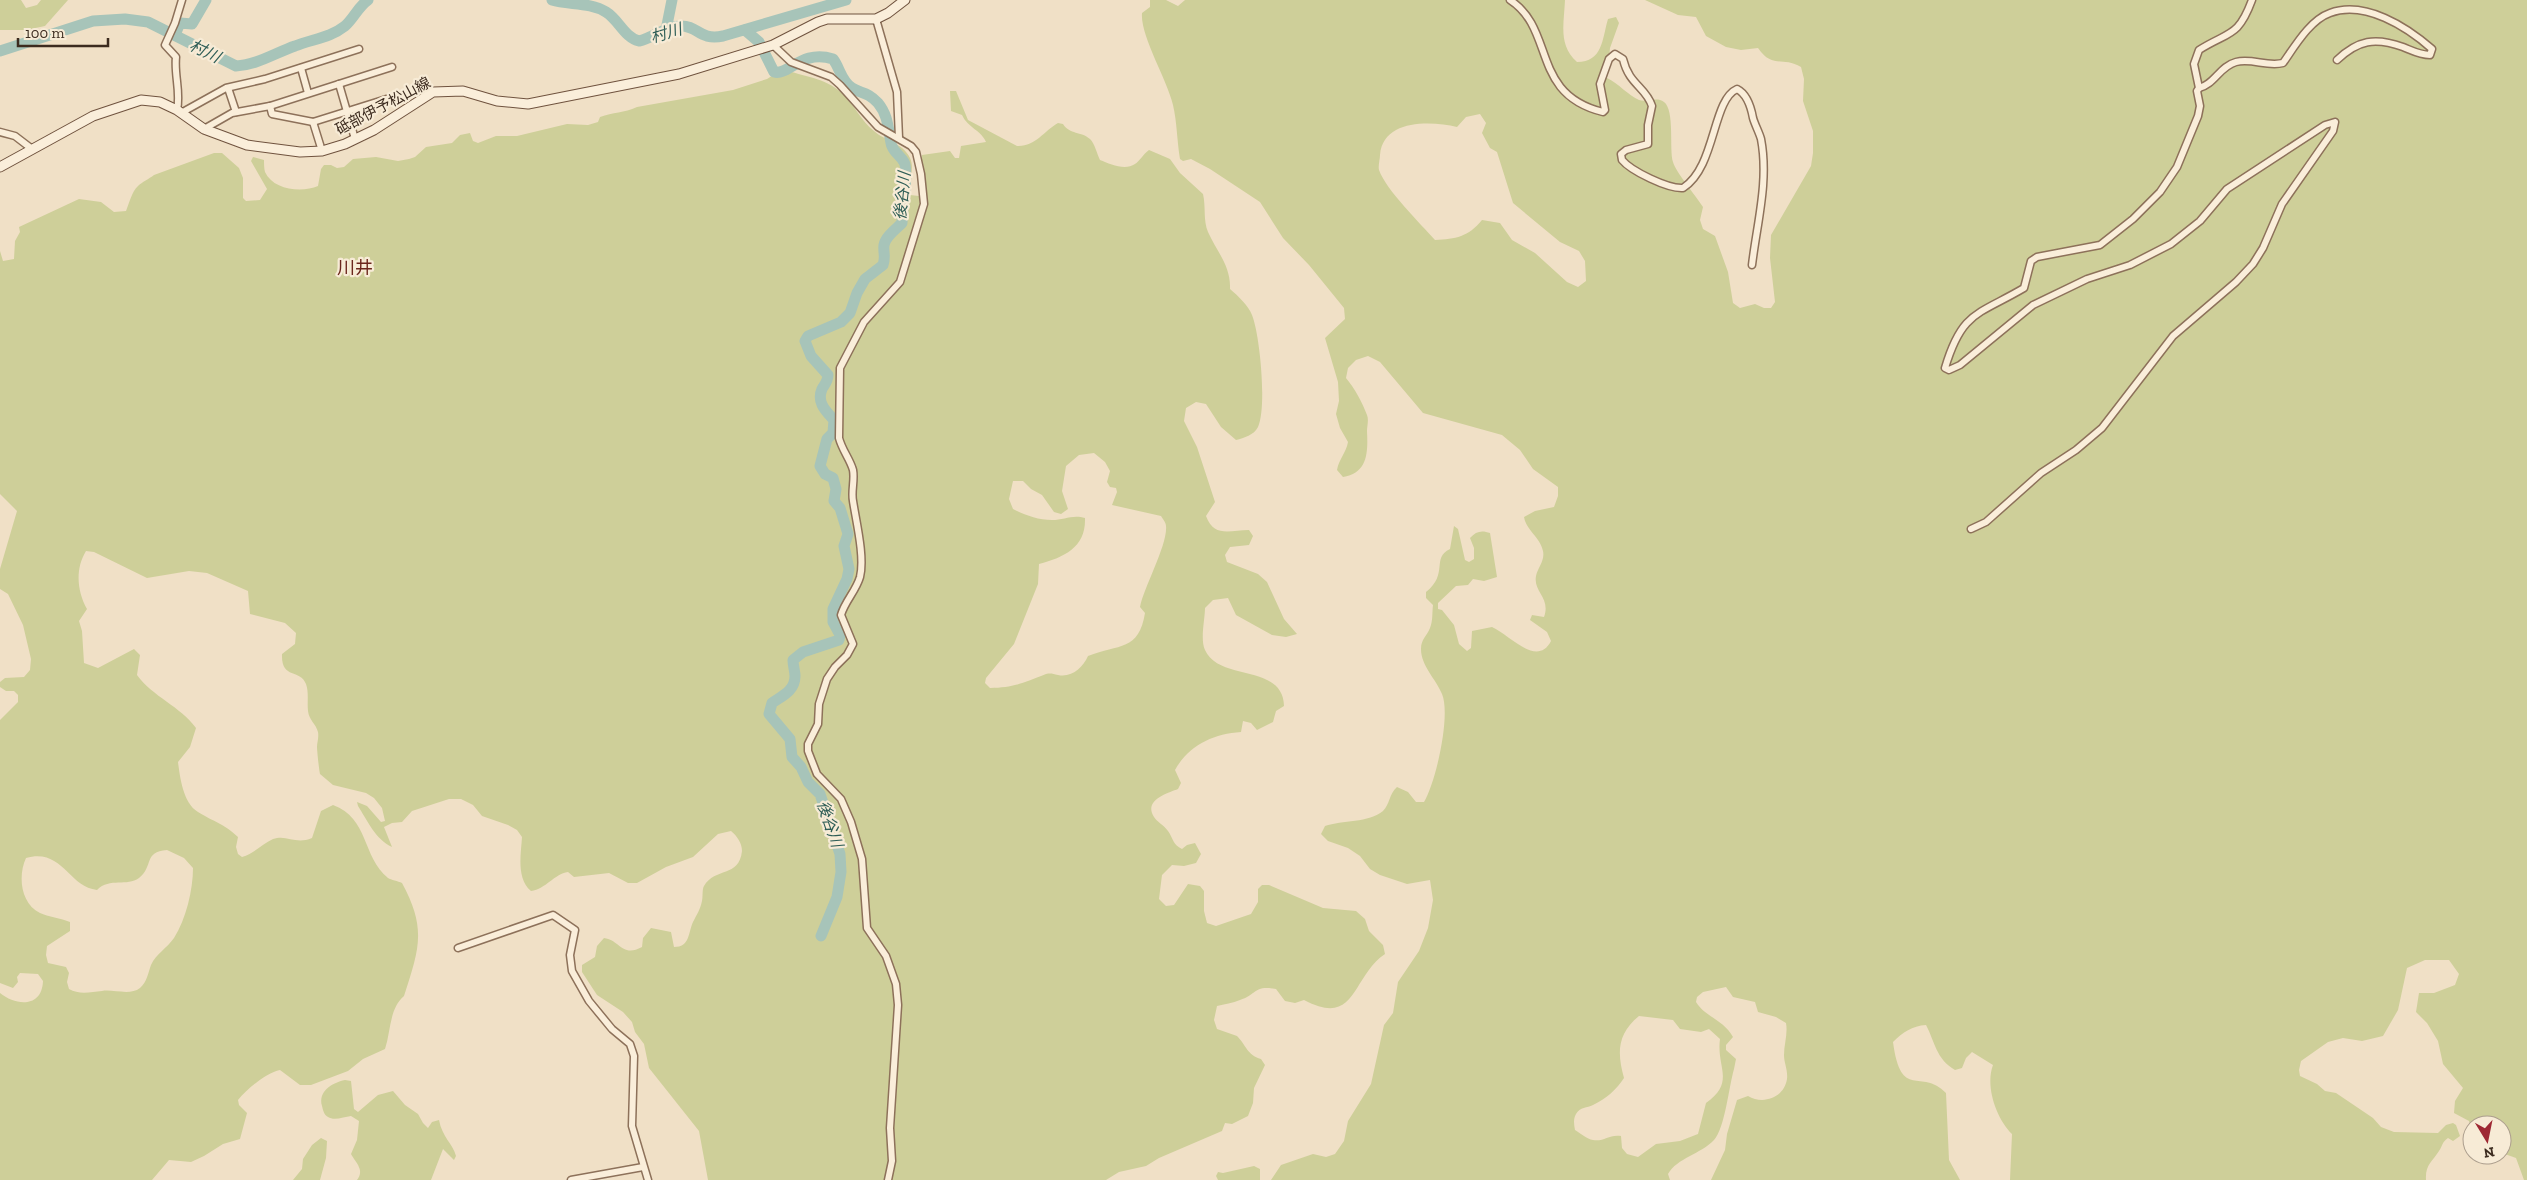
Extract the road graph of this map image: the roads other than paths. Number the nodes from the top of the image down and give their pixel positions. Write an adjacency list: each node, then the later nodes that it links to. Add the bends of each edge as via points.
1 (182, 0): 18 (street, via 176,23 165,45 176,56)
2 (905, 0): 5 (main road)
3 (1510, 0): 28 (street, via 1527,16 1559,85 1579,105 1605,110 1600,84 1608,59 1615,54 1623,58 1629,76 1647,95 1652,106 1648,144 1626,150 1621,154 1622,160 1664,184 1682,188 1692,180 1706,159 1727,97 1734,90 1742,91 1758,128 1763,161 1762,211)
4 (2252, 0): 13 (street, via 2238,28 2199,50 2194,64)
5 (876, 19): 6 (main road, 砥部伊予松山線, via 827,19); 23 (street, via 897,92)
6 (773, 45): 23 (street, via 791,62 830,77 878,127); 24 (main road, 砥部伊予松山線, via 678,74 528,104 497,101 463,91 433,92)
7 (360, 49): 10 (street)
8 (2337, 60): 13 (street, via 2357,44 2389,43 2420,55 2430,55 2432,49 2393,22 2364,12 2344,10 2321,18 2283,63 2236,62 2226,66 2205,87)
9 (392, 67): 11 (street)
10 (301, 68): 12 (street); 14 (street)
11 (339, 84): 14 (street); 17 (street)
12 (228, 88): 18 (street); 19 (street)
13 (2199, 88): 29 (street, via 2198,116 2177,166 2160,192 2100,245 2037,257 2031,261 2024,288 1980,310 1965,323 1945,368 1950,370 1960,365 2033,305 2087,279 2130,265 2171,244 2200,222 2226,189 2247,174 2334,122 2333,131 2282,204 2253,264 2173,336 2091,439 2041,473 1986,522)
14 (308, 93): 16 (street)
15 (396, 96): 17 (street)
16 (270, 106): 19 (street); 20 (street, via 272,114)
17 (347, 111): 20 (street); 24 (street)
18 (179, 112): 21 (main road, 砥部伊予松山線); 25 (main road, 砥部伊予松山線, via 160,102 141,100 93,116)
19 (236, 112): 21 (street)
20 (313, 122): 26 (street)
21 (204, 129): 26 (main road, 砥部伊予松山線, via 247,145 300,152)
22 (0, 132): 25 (street, via 14,136)
23 (899, 138): 34 (street, via 916,152 924,204 900,282 864,322 840,368 840,438 853,471 852,500 859,533 860,571 841,615 853,644 827,679 819,704 818,724 808,750 816,774 841,799 851,822 862,859 867,928 886,956 896,984 898,1005 890,1128 892,1161)
24 (355, 139): 26 (main road, 砥部伊予松山線)
25 (32, 149): 27 (main road, 砥部伊予松山線)
26 (322, 151)
27 (0, 167)
28 (1752, 265)
29 (1972, 529)
30 (458, 948): 31 (street, via 554,915 575,930 570,955 572,971 589,1001 612,1029 630,1044 634,1056 632,1126)
31 (643, 1167): 32 (street); 33 (street)
32 (571, 1180)
33 (648, 1180)
34 (888, 1180)

